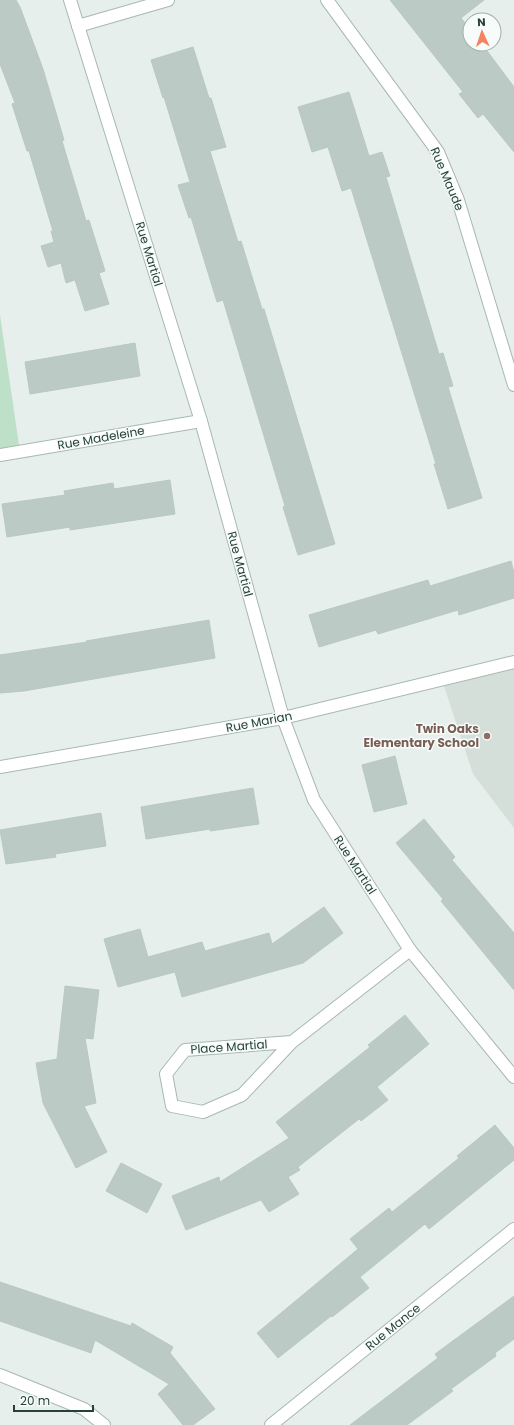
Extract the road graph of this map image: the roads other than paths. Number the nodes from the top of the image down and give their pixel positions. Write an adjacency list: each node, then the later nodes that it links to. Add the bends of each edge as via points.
1 (70, 0): 4 (street, Rue Martial)
2 (168, 0): 4 (street)
3 (327, 0): 5 (street, Rue Maude, via 438,152 458,200)
4 (78, 26): 6 (street, Rue Martial)
5 (514, 385)
6 (201, 421): 7 (street, Rue Madeleine); 9 (street, Rue Martial)
7 (0, 455)
8 (514, 662): 9 (street, Rue Marian)
9 (283, 718): 10 (street, Rue Marian); 11 (street, Rue Martial, via 314,800)
10 (0, 767)
11 (410, 950): 12 (street, Place Martial); 13 (street, Rue Martial)
12 (292, 1042): 12 (street, Place Martial, via 185,1050 166,1074 172,1106 203,1112 242,1095)
13 (514, 1078)
14 (514, 1229): 17 (street, Rue Mance)
15 (0, 1375): 16 (street, via 84,1409)
16 (104, 1425)
17 (271, 1425)

